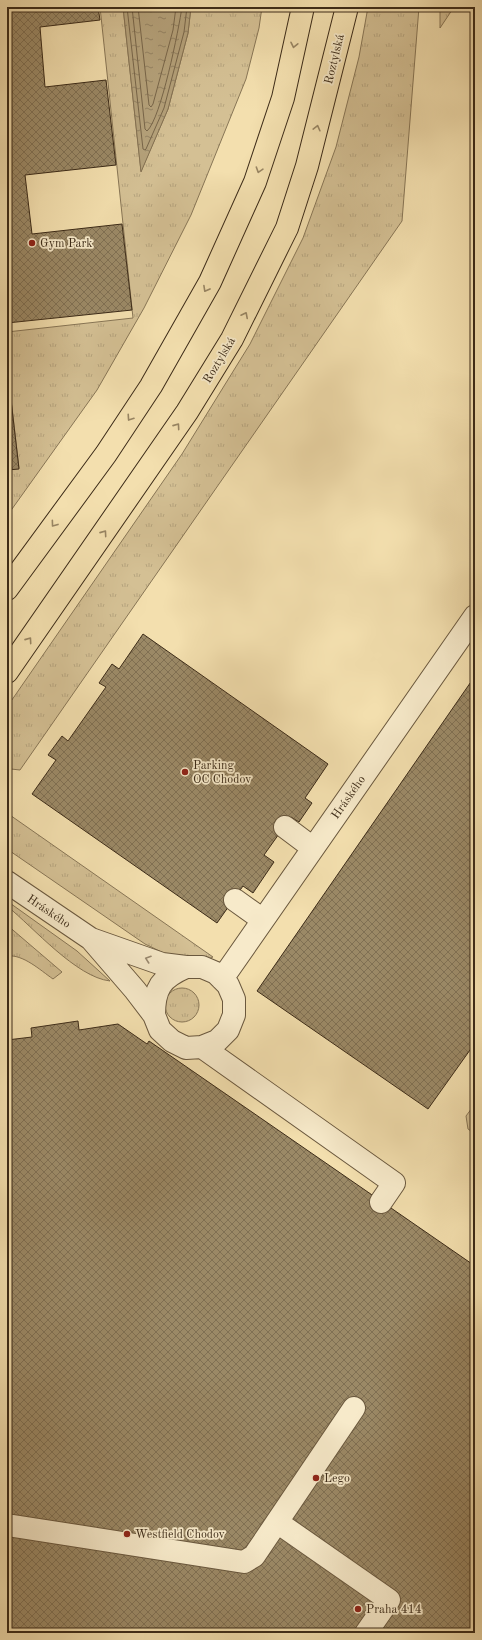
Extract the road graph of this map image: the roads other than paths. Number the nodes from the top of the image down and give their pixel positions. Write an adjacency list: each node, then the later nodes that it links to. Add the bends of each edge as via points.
1 (303, 7): 3 (main road, one-way to 3, via 283,98 255,182 210,282 151,386 106,454)
2 (347, 7): 5 (main road, Roztylská, one-way to 2, via 187,412 232,339 288,228 307,166)
3 (7, 589)
4 (475, 616): 7 (street, Hráského)
5 (7, 672)
6 (285, 827): 7 (street)
7 (313, 848): 10 (street, Hráského)
8 (7, 882): 11 (street, Hráského)
9 (234, 900): 10 (street)
10 (263, 920): 13 (street, Hráského)
11 (91, 939): 12 (street, Hráského, one-way to 11, via 162,964); 14 (street, Hráského)
12 (186, 967): 13 (street, Hráského, via 202,967 216,973); 14 (street, via 171,974 160,985 154,1000)
13 (222, 979): 15 (street, Hráského, via 228,985 234,999 234,1015 228,1030 217,1041)
14 (154, 1016): 15 (street, Hráského, via 160,1030 172,1041 186,1048)
15 (202, 1047): 16 (street, via 394,1183)
16 (381, 1202)
17 (354, 1408): 18 (street)
18 (277, 1522): 19 (street, via 254,1556 244,1562); 20 (street, via 389,1600)
19 (7, 1525)
20 (366, 1633)

